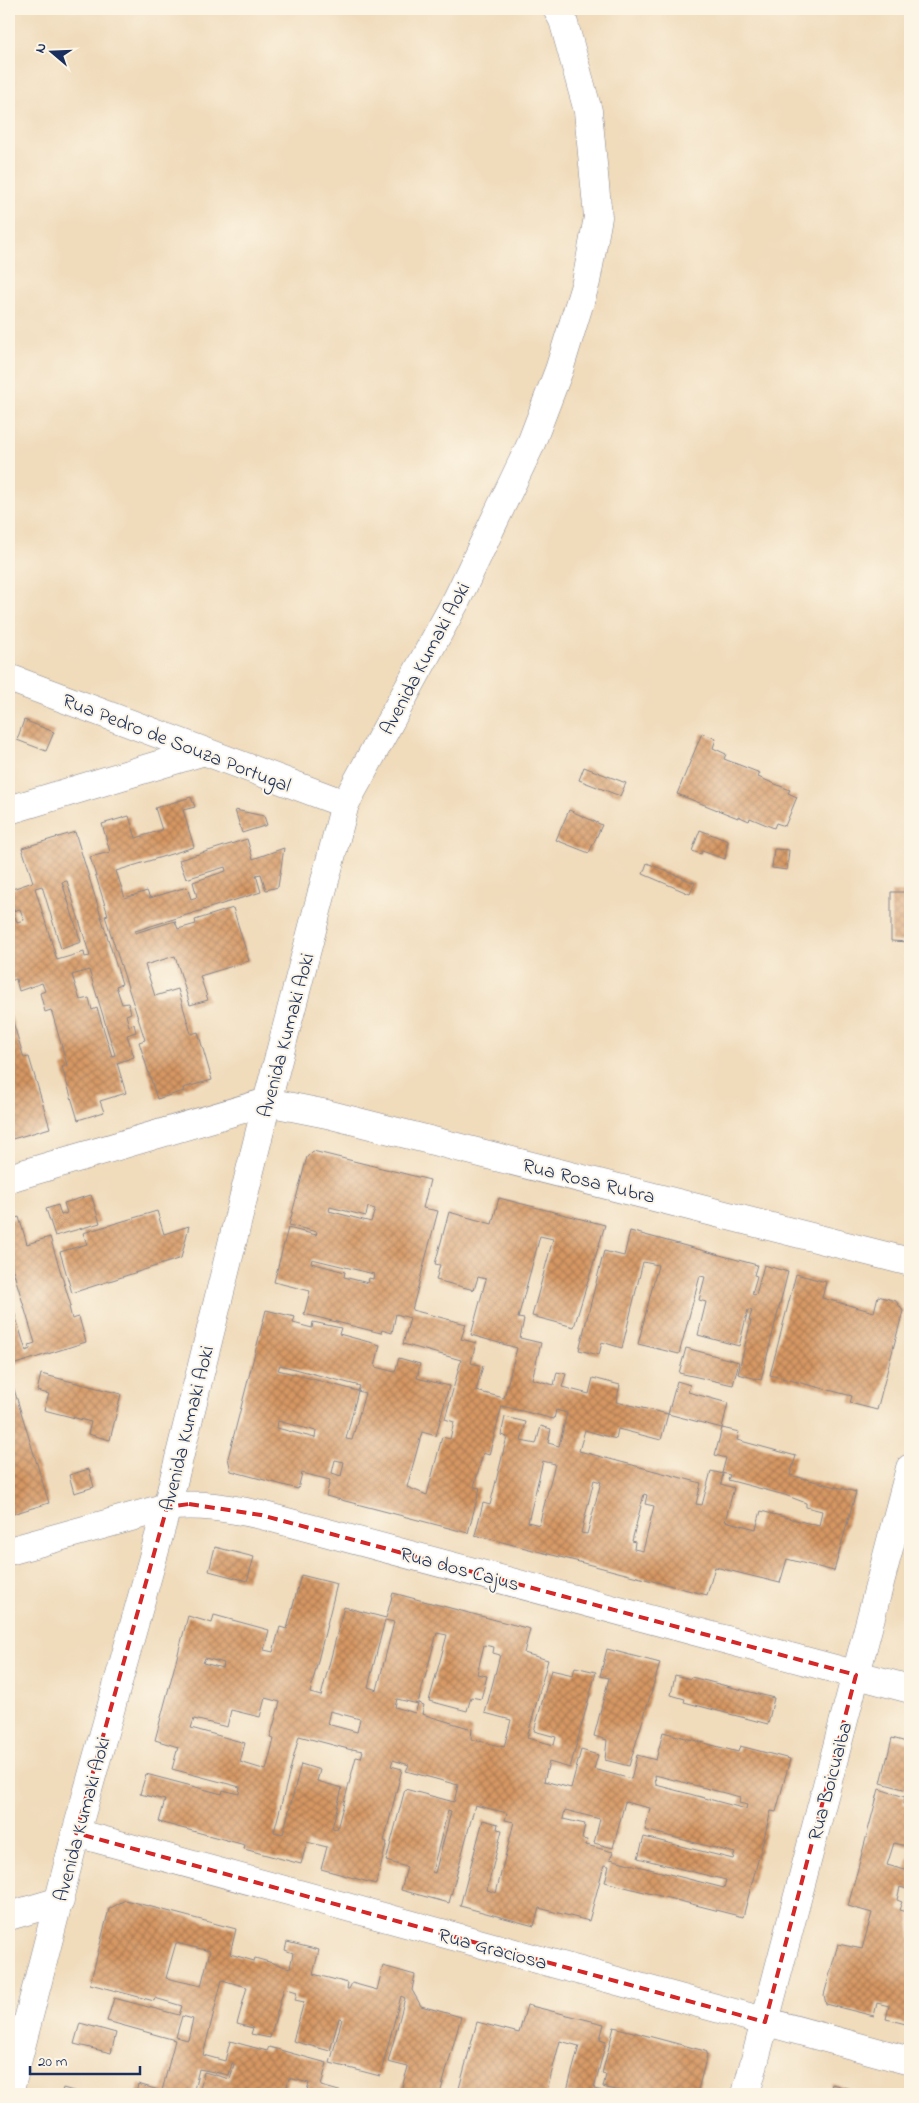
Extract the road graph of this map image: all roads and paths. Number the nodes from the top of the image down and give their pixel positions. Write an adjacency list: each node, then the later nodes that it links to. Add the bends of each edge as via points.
1 (557, 9): 4 (street, Avenida Kumaki Aoki, via 588,110 598,217 586,282 559,370 530,446 458,599)
2 (9, 678): 3 (street, Rua Pedro de Souza Portugal)
3 (201, 752): 4 (street, Rua Pedro de Souza Portugal); 5 (street)
4 (345, 804): 6 (street, Avenida Kumaki Aoki)
5 (9, 810)
6 (267, 1102): 7 (street); 8 (street, Rua Rosa Rubra, via 327,1114); 10 (street, Avenida Kumaki Aoki)
7 (9, 1178)
8 (910, 1262)
9 (910, 1468): 12 (street, Rua Boicuaiba)
10 (167, 1506): 11 (street, Rua dos Cajus); 12 (street, Rua dos Cajus, via 189,1504 261,1514); 14 (street, Avenida Kumaki Aoki)
11 (9, 1551)
12 (856, 1675): 13 (street, Rua dos Cajus); 17 (street, Rua Boicuaiba)
13 (910, 1689)
14 (76, 1833): 15 (street, Avenida Kumaki Aoki); 17 (street, Rua Graciosa)
15 (60, 1901): 16 (street); 19 (street, Avenida Kumaki Aoki)
16 (9, 1916)
17 (765, 2022): 18 (street, Rua Graciosa); 20 (street, Rua Boicuaiba)
18 (910, 2061)
19 (9, 2094)
20 (746, 2094)

